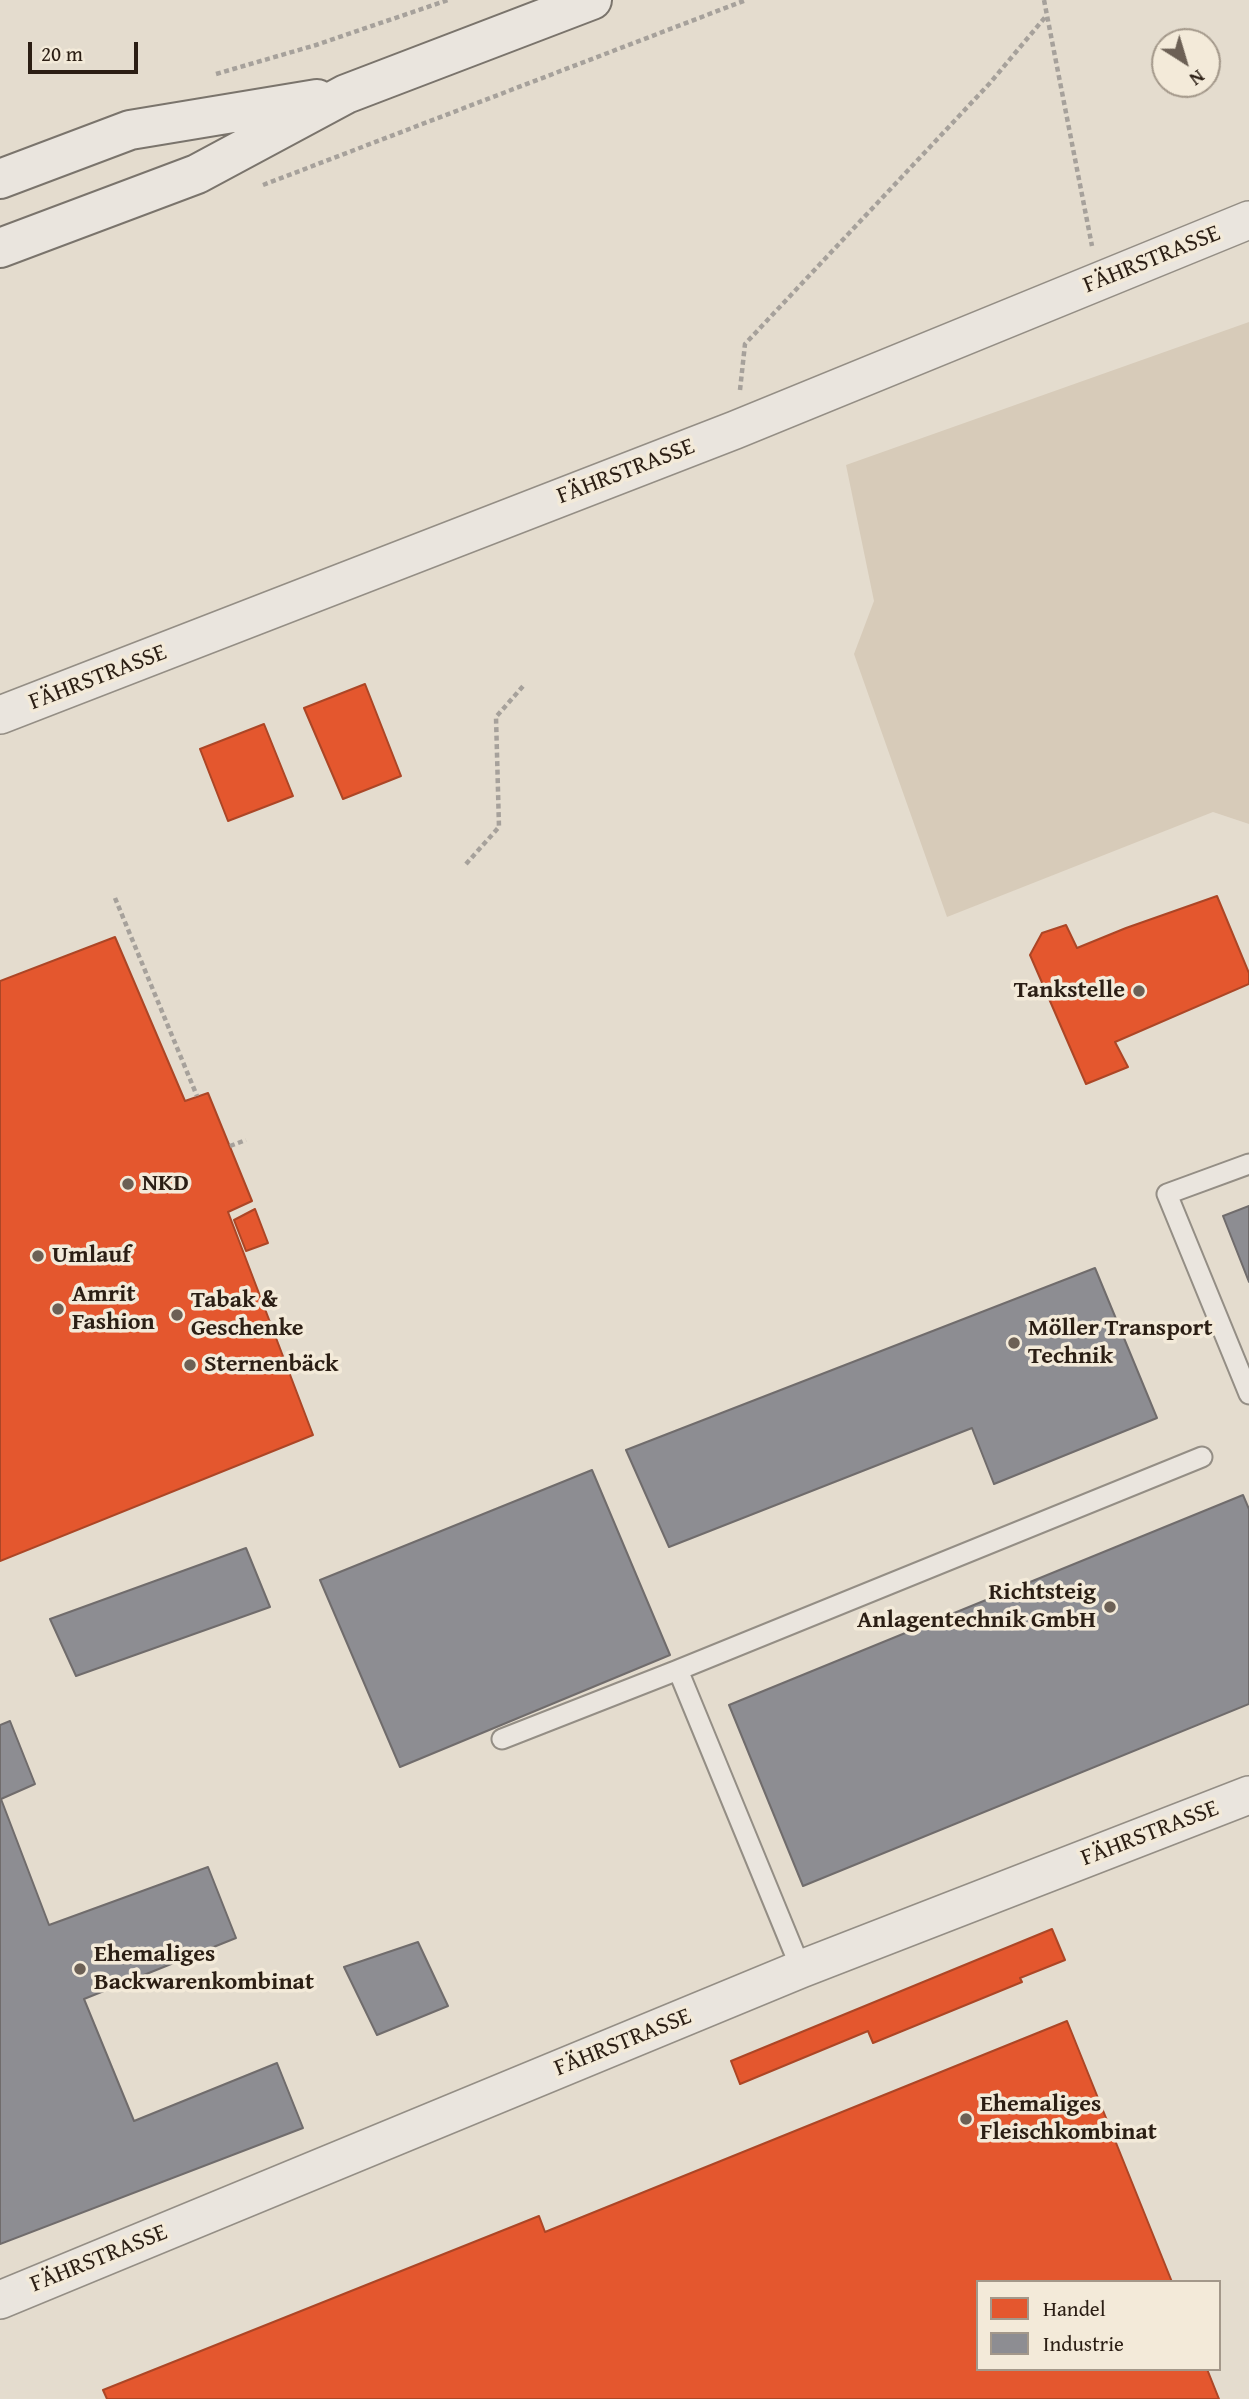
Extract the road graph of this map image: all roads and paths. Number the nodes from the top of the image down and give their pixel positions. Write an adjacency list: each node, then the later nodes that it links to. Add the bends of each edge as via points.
1 (448, 0): 6 (path)
2 (592, 0): 7 (main road)
3 (746, 0): 9 (path)
4 (1044, 0): 5 (path)
5 (1047, 15): 12 (path); 13 (path, via 990,83 745,344)
6 (211, 76)
7 (346, 94): 8 (main road, via 130,130); 11 (main road, via 197,174)
8 (0, 179)
9 (256, 187)
10 (1249, 220): 12 (street, FÄHRSTRASSE)
11 (0, 248)
12 (1099, 281): 13 (street, FÄHRSTRASSE)
13 (735, 430): 15 (street, FÄHRSTRASSE)
14 (524, 685): 16 (path, via 496,717 499,827)
15 (0, 715)
16 (466, 864)
17 (115, 898): 18 (path)
18 (197, 1096)
19 (246, 1140): 20 (path)
20 (230, 1146)
21 (1249, 1164): 22 (lane, via 1167,1194)
22 (1249, 1394)
23 (1202, 1457): 24 (lane)
24 (678, 1670): 25 (lane); 27 (lane)
25 (502, 1739)
26 (1249, 1795): 27 (street, FÄHRSTRASSE)
27 (801, 1969): 28 (street, FÄHRSTRASSE)
28 (0, 2300)

